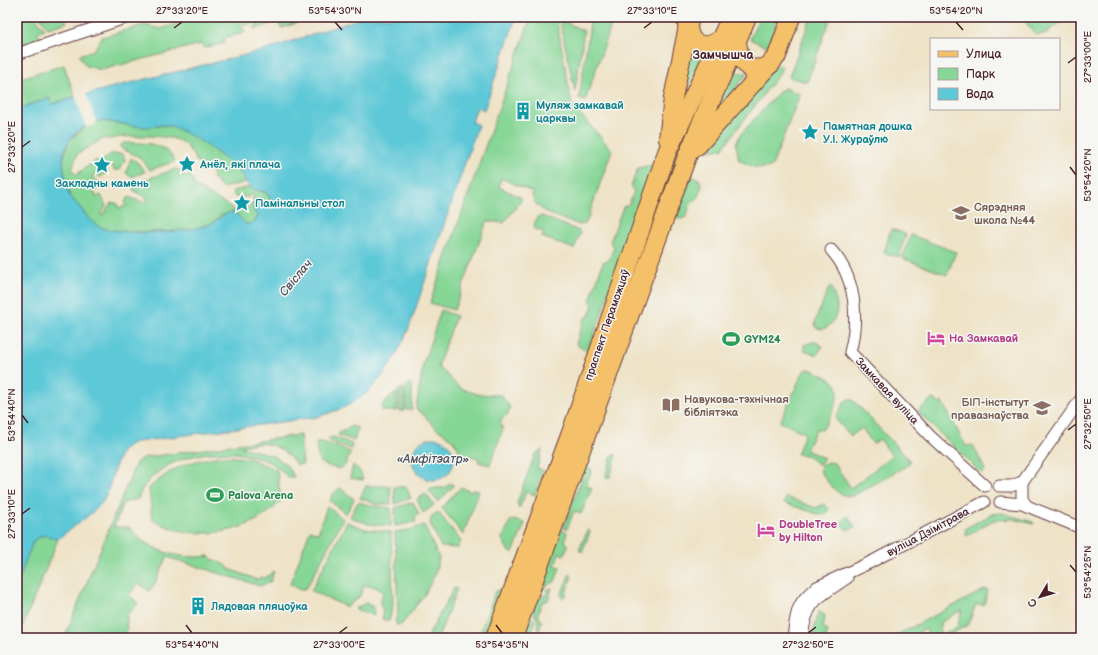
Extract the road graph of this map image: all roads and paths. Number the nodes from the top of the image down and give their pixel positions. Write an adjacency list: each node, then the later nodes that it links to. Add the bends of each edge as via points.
1 (128, 17): 7 (street)
2 (731, 17): 6 (main road, праспект Пераможцаў)
3 (747, 17): 6 (main road, праспект Пераможцаў)
4 (791, 17): 8 (main road, via 777,56)
5 (689, 21): 6 (main road, via 692,39 702,46); 9 (main road, via 672,104)
6 (730, 40): 8 (main road, via 740,58 750,68 764,68); 9 (main road, праспект Пераможцаў); 10 (main road, праспект Пераможцаў)
7 (17, 54)
8 (771, 64): 10 (main road)
9 (667, 152): 21 (main road, праспект Пераможцаў, via 572,430)
10 (686, 159): 22 (main road, праспект Пераможцаў)
11 (831, 250): 14 (street, Замкавая вуліца, via 840,260 855,305 854,336 850,352 930,436)
12 (1081, 399): 13 (street)
13 (1022, 482): 15 (street, via 1011,486); 18 (street, via 1022,499)
14 (985, 486): 15 (street); 16 (street, via 981,496)
15 (999, 486): 17 (street, via 1003,492)
16 (984, 502): 17 (street, via 990,506); 20 (street, вуліца Дзімітрава)
17 (1000, 502): 18 (street)
18 (1027, 506): 19 (street)
19 (1081, 528)
20 (871, 562): 23 (street, вуліца Дзімітрава, via 833,579 810,593 798,607); 24 (street, вуліца Дзімітрава, via 812,603 806,615)
21 (495, 638)
22 (513, 638)
23 (793, 638)
24 (802, 638)

